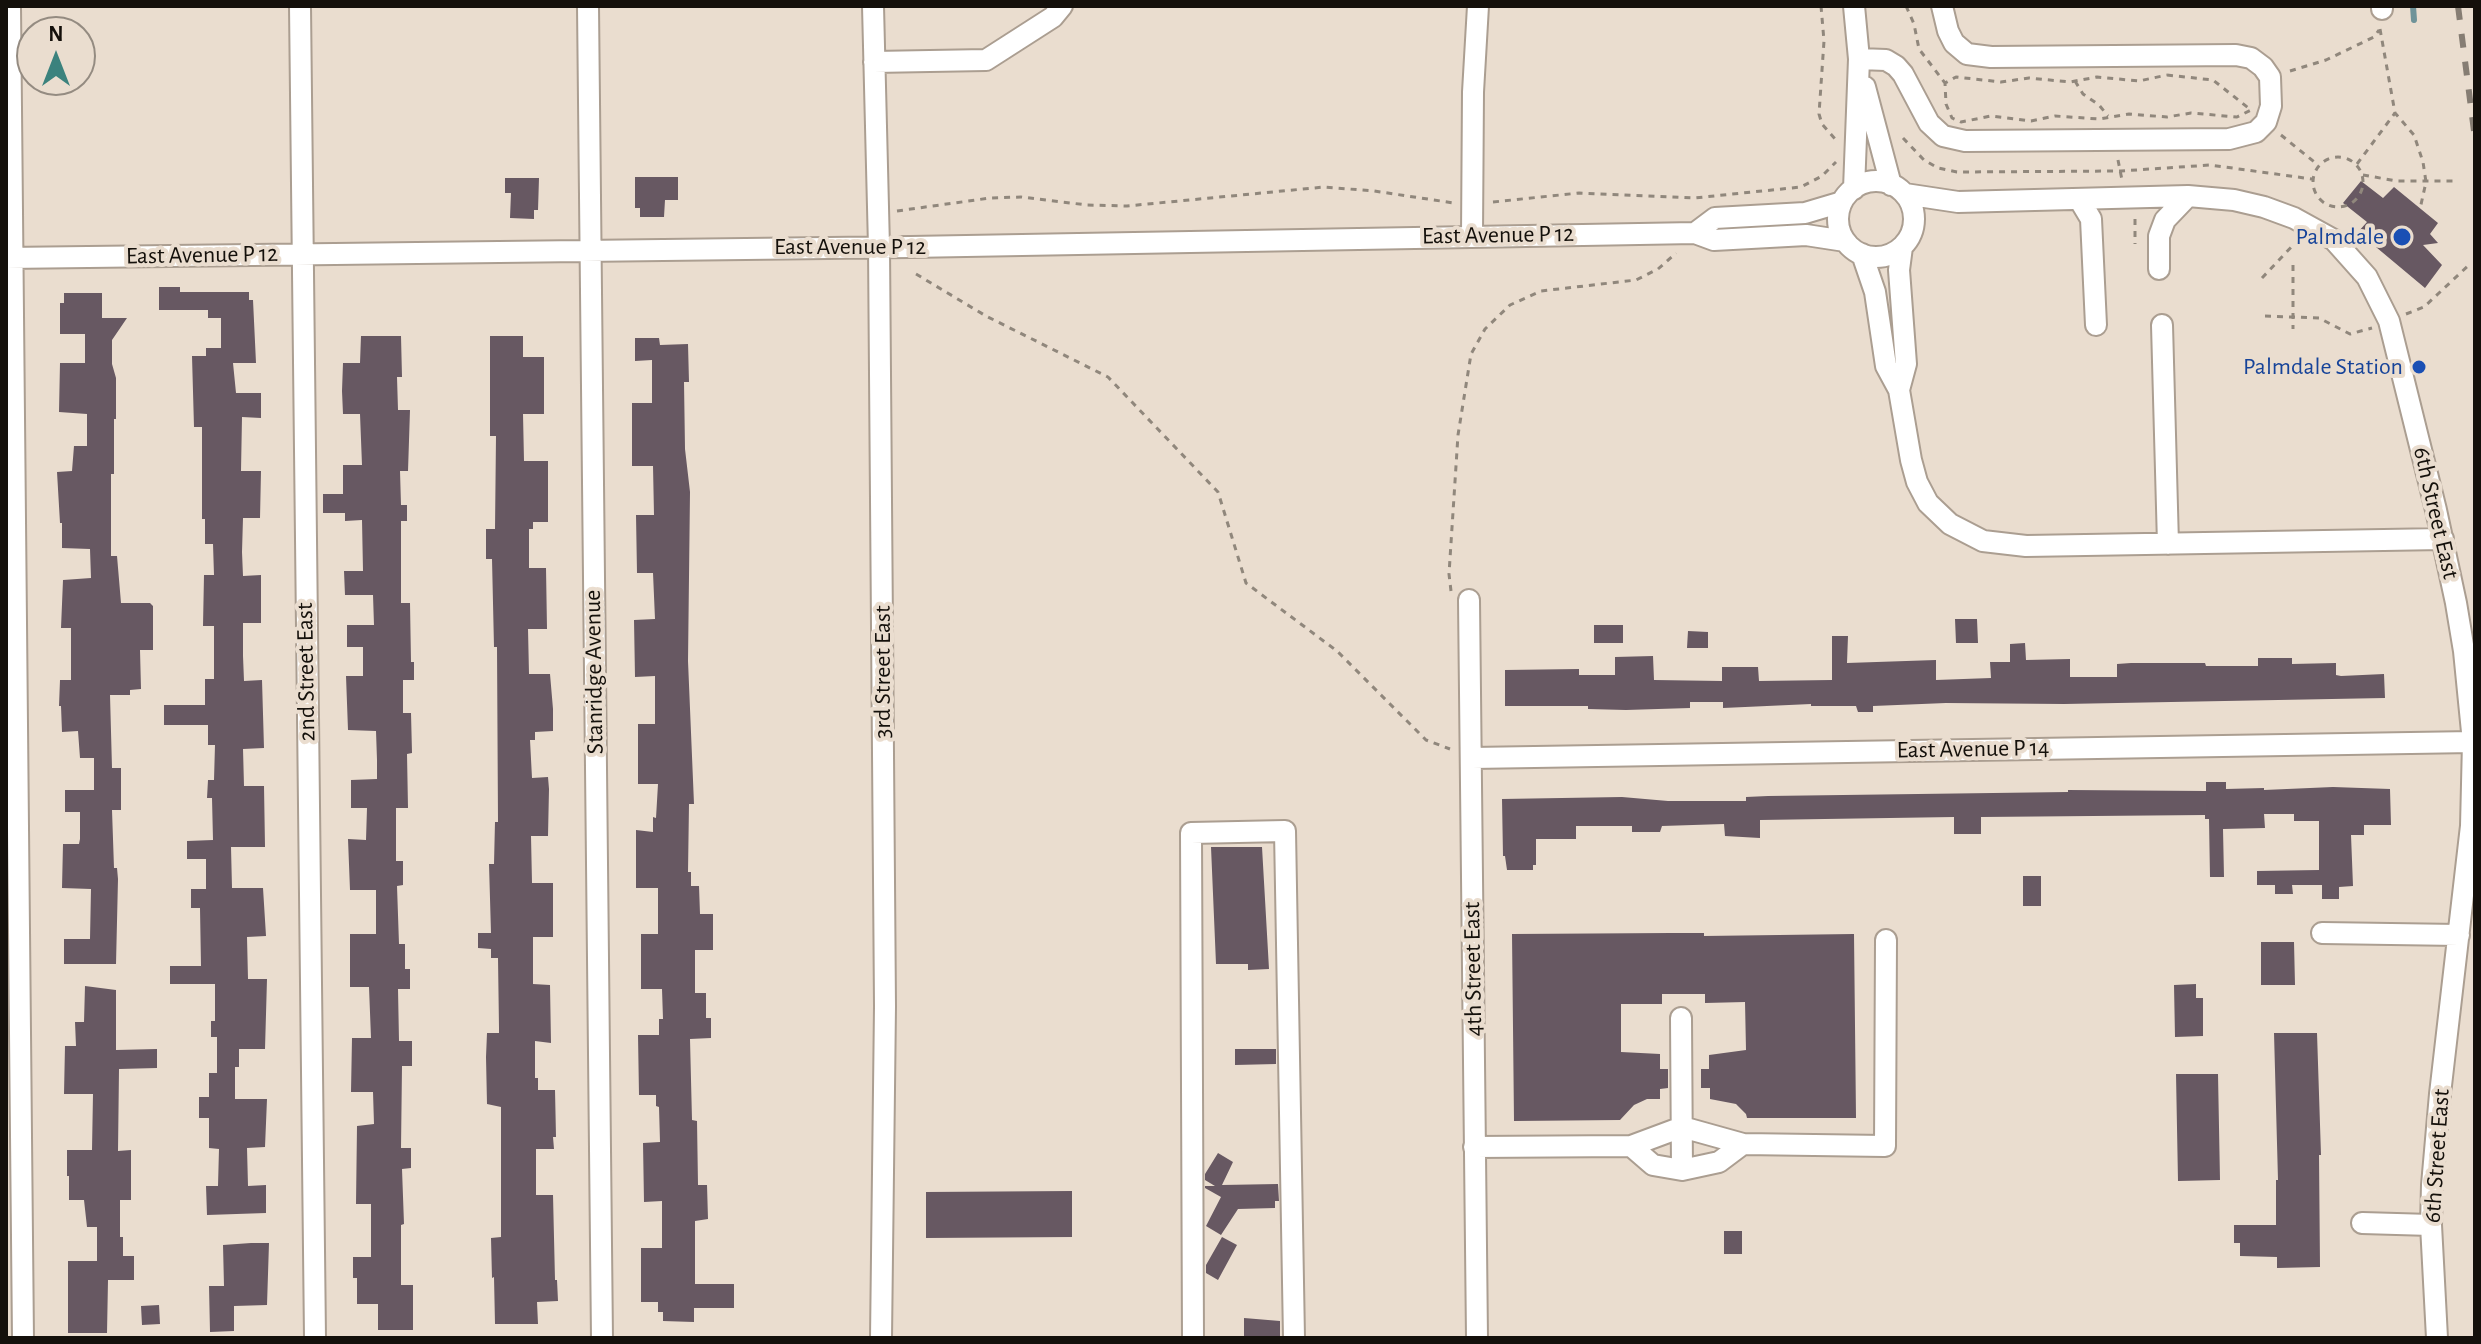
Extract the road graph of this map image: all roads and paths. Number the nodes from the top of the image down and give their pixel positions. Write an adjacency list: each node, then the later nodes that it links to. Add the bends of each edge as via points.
1 (10, 6): 48 (street)
2 (300, 6): 47 (street, 2nd Street East)
3 (588, 6): 46 (street, Stanridge Avenue)
4 (873, 6): 12 (street, 3rd Street East)
5 (1062, 6): 12 (street, via 986,60)
6 (1478, 6): 35 (street)
7 (1821, 6): 20 (path, via 1819,114)
8 (1854, 6): 11 (street)
9 (1906, 6): 15 (path, via 1919,49)
10 (1942, 6): 13 (street, via 1954,43 1967,54 2236,55 2251,58)
11 (1859, 59): 13 (street, via 1886,60 1896,66 1929,123 1943,136 1965,141 2244,137 2266,122 2273,94); 31 (street); 32 (street)
12 (874, 62): 37 (street, 3rd Street East)
13 (2270, 77): 16 (path, via 2326,60 2379,30)
14 (2075, 81): 15 (path, via 1956,77); 17 (path); 17 (path, via 2208,78 2251,110 2237,117 2191,113)
15 (1945, 83): 17 (path, via 1948,110 1961,122 1991,116 2031,121 2055,116)
16 (2395, 113): 24 (path); 29 (path, via 2414,135)
17 (2109, 118)
18 (2278, 132): 23 (path)
19 (1903, 138): 25 (path, via 1924,160 1957,172)
20 (1837, 141)
21 (1840, 152): 35 (path, via 1822,176 1801,187 1694,198 1579,193)
22 (2117, 156): 25 (path)
23 (2318, 165): 24 (path, via 2341,157); 27 (path)
24 (2356, 165): 26 (path)
25 (2121, 171): 27 (path, via 2210,165); 30 (path)
26 (2363, 175): 27 (path, via 2360,192 2340,207 2320,199); 29 (path)
27 (2312, 179)
28 (2455, 181): 29 (path)
29 (2426, 182): 36 (path)
30 (2123, 183)
31 (1898, 189): 32 (street, via 1865,183); 34 (street, 6th Street East, via 1958,202); 44 (street, via 1914,216)
32 (1848, 196): 39 (street, East Avenue P 12, via 1805,213 1715,218); 45 (street, via 1839,223)
33 (2188, 196): 34 (street, 6th Street East); 51 (street, via 2165,220 2159,236); 62 (street, 6th Street East, via 2234,200 2294,218 2334,240 2367,277 2389,321)
34 (2079, 199): 57 (street, via 2091,219)
35 (1473, 204): 37 (path, via 1324,187 1127,206 990,198); 40 (street)
36 (2420, 209)
37 (879, 213): 43 (street, 3rd Street East)
38 (2135, 219): 42 (path)
39 (1695, 233): 40 (street, East Avenue P 12); 45 (street, East Avenue P 12, via 1714,240 1806,235); 64 (path, via 1658,269 1636,280 1541,291 1510,305 1485,329 1471,354 1458,435 1449,574 1452,593)
40 (1472, 235): 43 (street, East Avenue P 12)
41 (2299, 239): 53 (path)
42 (2135, 244)
43 (879, 247): 46 (street, East Avenue P 12); 81 (street, 3rd Street East, via 885,1006)
44 (1902, 247): 45 (street, via 1883,257); 61 (street, via 1906,364)
45 (1854, 248): 61 (street, via 1875,292 1886,366)
46 (589, 249): 47 (street, East Avenue P 12); 80 (street, Stanridge Avenue)
47 (301, 254): 48 (street, East Avenue P 12); 79 (street, 2nd Street East)
48 (10, 258): 78 (street)
49 (2470, 264): 56 (path, via 2424,307)
50 (2293, 265): 55 (path)
51 (2159, 269)
52 (916, 274): 66 (path, via 1108,377 1218,492 1246,583 1337,651 1426,740)
53 (2262, 278)
54 (2265, 316): 55 (path)
55 (2294, 317): 59 (path, via 2319,318 2350,334); 60 (path)
56 (2399, 317)
57 (2096, 325)
58 (2162, 325): 63 (street)
59 (2376, 326)
60 (2293, 329)
61 (1899, 390): 63 (street, via 1917,482 1928,503 1950,524 1983,541 2026,546)
62 (2443, 539): 63 (street); 65 (street, 6th Street East, via 2464,651)
63 (2168, 544)
64 (1469, 600): 66 (street, 4th Street East)
65 (2473, 742): 66 (street, East Avenue P 14); 68 (street, 6th Street East, via 2471,826)
66 (1472, 758): 74 (street, 4th Street East)
67 (2322, 933): 68 (street)
68 (2459, 935): 77 (street, 6th Street East)
69 (1886, 940): 72 (street, via 1885,1146)
70 (1681, 1018): 71 (street)
71 (1682, 1127): 72 (street); 73 (street); 75 (street)
72 (1743, 1144): 75 (street, via 1719,1162)
73 (1631, 1146): 74 (street); 75 (street, via 1653,1165)
74 (1474, 1147): 84 (street, 4th Street East)
75 (1682, 1170)
76 (2362, 1223): 77 (street)
77 (2431, 1225): 85 (street, 6th Street East)
78 (23, 1338)
79 (315, 1338)
80 (602, 1338)
81 (881, 1338)
82 (1193, 1338): 83 (street, via 1191,833 1285,831)
83 (1294, 1338)
84 (1477, 1338)
85 (2437, 1338)

